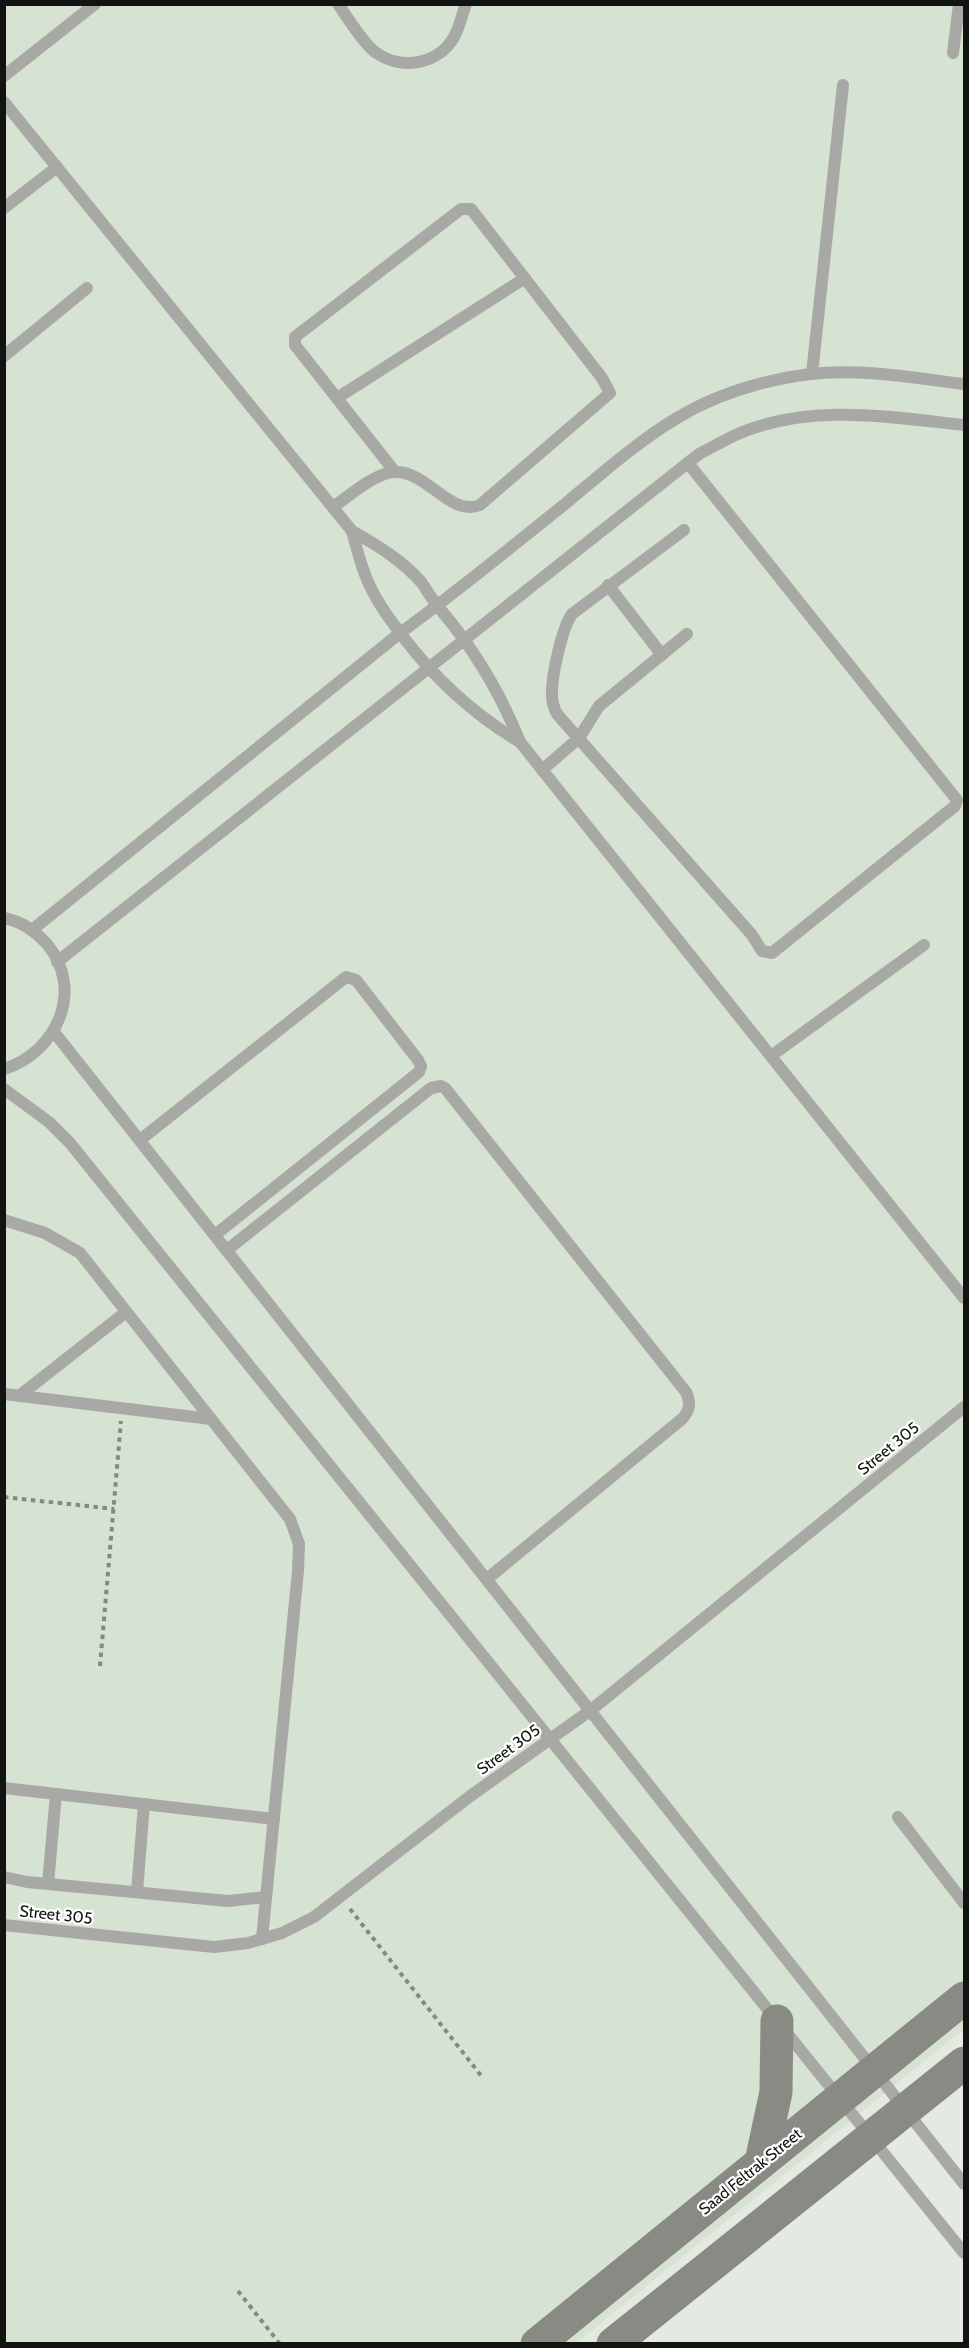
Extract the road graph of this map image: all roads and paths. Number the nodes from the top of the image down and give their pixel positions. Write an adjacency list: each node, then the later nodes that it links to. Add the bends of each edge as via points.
1 (95, 4): 6 (lane)
2 (338, 4): 3 (lane, via 374,51 394,62 418,63 439,54 454,37)
3 (466, 4)
4 (959, 4): 5 (lane)
5 (953, 53)
6 (4, 76)
7 (843, 85): 14 (lane)
8 (4, 102): 9 (lane)
9 (57, 167): 10 (lane); 20 (lane)
10 (4, 208)
11 (525, 278): 16 (lane); 16 (lane, via 475,212 461,209 295,338 295,345); 19 (lane, via 610,393 473,508 458,505 415,477)
12 (87, 288): 13 (lane)
13 (4, 356)
14 (812, 374): 15 (lane, via 850,372); 24 (lane, via 760,383 717,397 677,418 640,443)
15 (964, 384)
16 (337, 398): 19 (lane)
17 (964, 425): 18 (lane, via 834,413 786,419 741,433)
18 (688, 463): 27 (lane); 30 (lane, via 955,794 957,804 772,953 762,951)
19 (395, 472): 20 (lane, via 378,478)
20 (333, 507): 22 (lane)
21 (684, 530): 23 (lane)
22 (352, 531): 24 (lane, via 400,562 421,582); 25 (lane, via 369,585)
23 (608, 585): 28 (lane); 30 (lane, via 567,621 552,686 552,704 557,714)
24 (437, 606): 25 (lane); 27 (lane)
25 (400, 633): 29 (lane); 34 (lane)
26 (687, 634): 28 (lane)
27 (465, 638): 29 (lane); 31 (lane, via 496,688)
28 (662, 655): 30 (lane, via 599,706)
29 (428, 668): 31 (lane, via 471,709); 36 (lane)
30 (579, 738): 32 (lane)
31 (520, 742): 32 (lane)
32 (542, 770): 38 (lane)
33 (4, 918): 34 (lane)
34 (32, 930): 36 (lane)
35 (924, 945): 38 (lane)
36 (57, 962): 37 (lane, via 64,997)
37 (54, 1032): 39 (lane, via 40,1050 20,1064); 41 (lane)
38 (771, 1056): 45 (lane)
39 (4, 1069)
40 (4, 1089): 57 (lane, via 70,1143)
41 (140, 1140): 43 (lane); 43 (lane, via 346,977 356,980 418,1060 419,1072)
42 (4, 1220): 46 (lane, via 45,1233 80,1253)
43 (215, 1235): 44 (lane)
44 (227, 1250): 54 (lane); 54 (lane, via 431,1088 441,1086 671,1374 690,1401 682,1419)
45 (964, 1298)
46 (126, 1312): 48 (lane); 51 (lane)
47 (4, 1394): 48 (lane)
48 (19, 1396): 50 (lane)
49 (964, 1407): 56 (lane, Street 305)
50 (122, 1408): 51 (lane); 53 (path)
51 (212, 1419): 62 (lane, via 290,1519 299,1544)
52 (4, 1497): 53 (path)
53 (114, 1509): 55 (path)
54 (487, 1579): 56 (lane)
55 (100, 1666)
56 (591, 1710): 57 (lane, Street 305); 74 (lane)
57 (549, 1740): 66 (lane, Street 305); 72 (lane)
58 (4, 1788): 59 (lane)
59 (56, 1794): 60 (lane); 64 (lane)
60 (144, 1804): 62 (lane); 65 (lane)
61 (898, 1817): 68 (lane)
62 (274, 1819): 67 (lane)
63 (4, 1877): 64 (lane)
64 (48, 1884): 65 (lane)
65 (137, 1892): 67 (lane, via 228,1900)
66 (340, 1896): 70 (lane, Street 305, via 314,1917); 75 (path)
67 (266, 1897): 70 (lane)
68 (964, 1903)
69 (4, 1925): 70 (lane, Street 305, via 214,1947)
70 (262, 1939)
71 (964, 1998): 74 (street, Saad Feltrak Street)
72 (777, 2021): 76 (lane); 79 (street, via 776,2092)
73 (964, 2062): 77 (street)
74 (875, 2070): 76 (street, Saad Feltrak Street); 77 (lane)
75 (483, 2078)
76 (840, 2098): 78 (lane); 79 (street, Saad Feltrak Street)
77 (906, 2109): 78 (street); 80 (lane)
78 (871, 2137): 81 (lane); 85 (street)
79 (761, 2162): 84 (street, Saad Feltrak Street)
80 (964, 2184)
81 (964, 2253)
82 (238, 2291): 83 (path)
83 (280, 2343)
84 (537, 2343)
85 (613, 2343)

